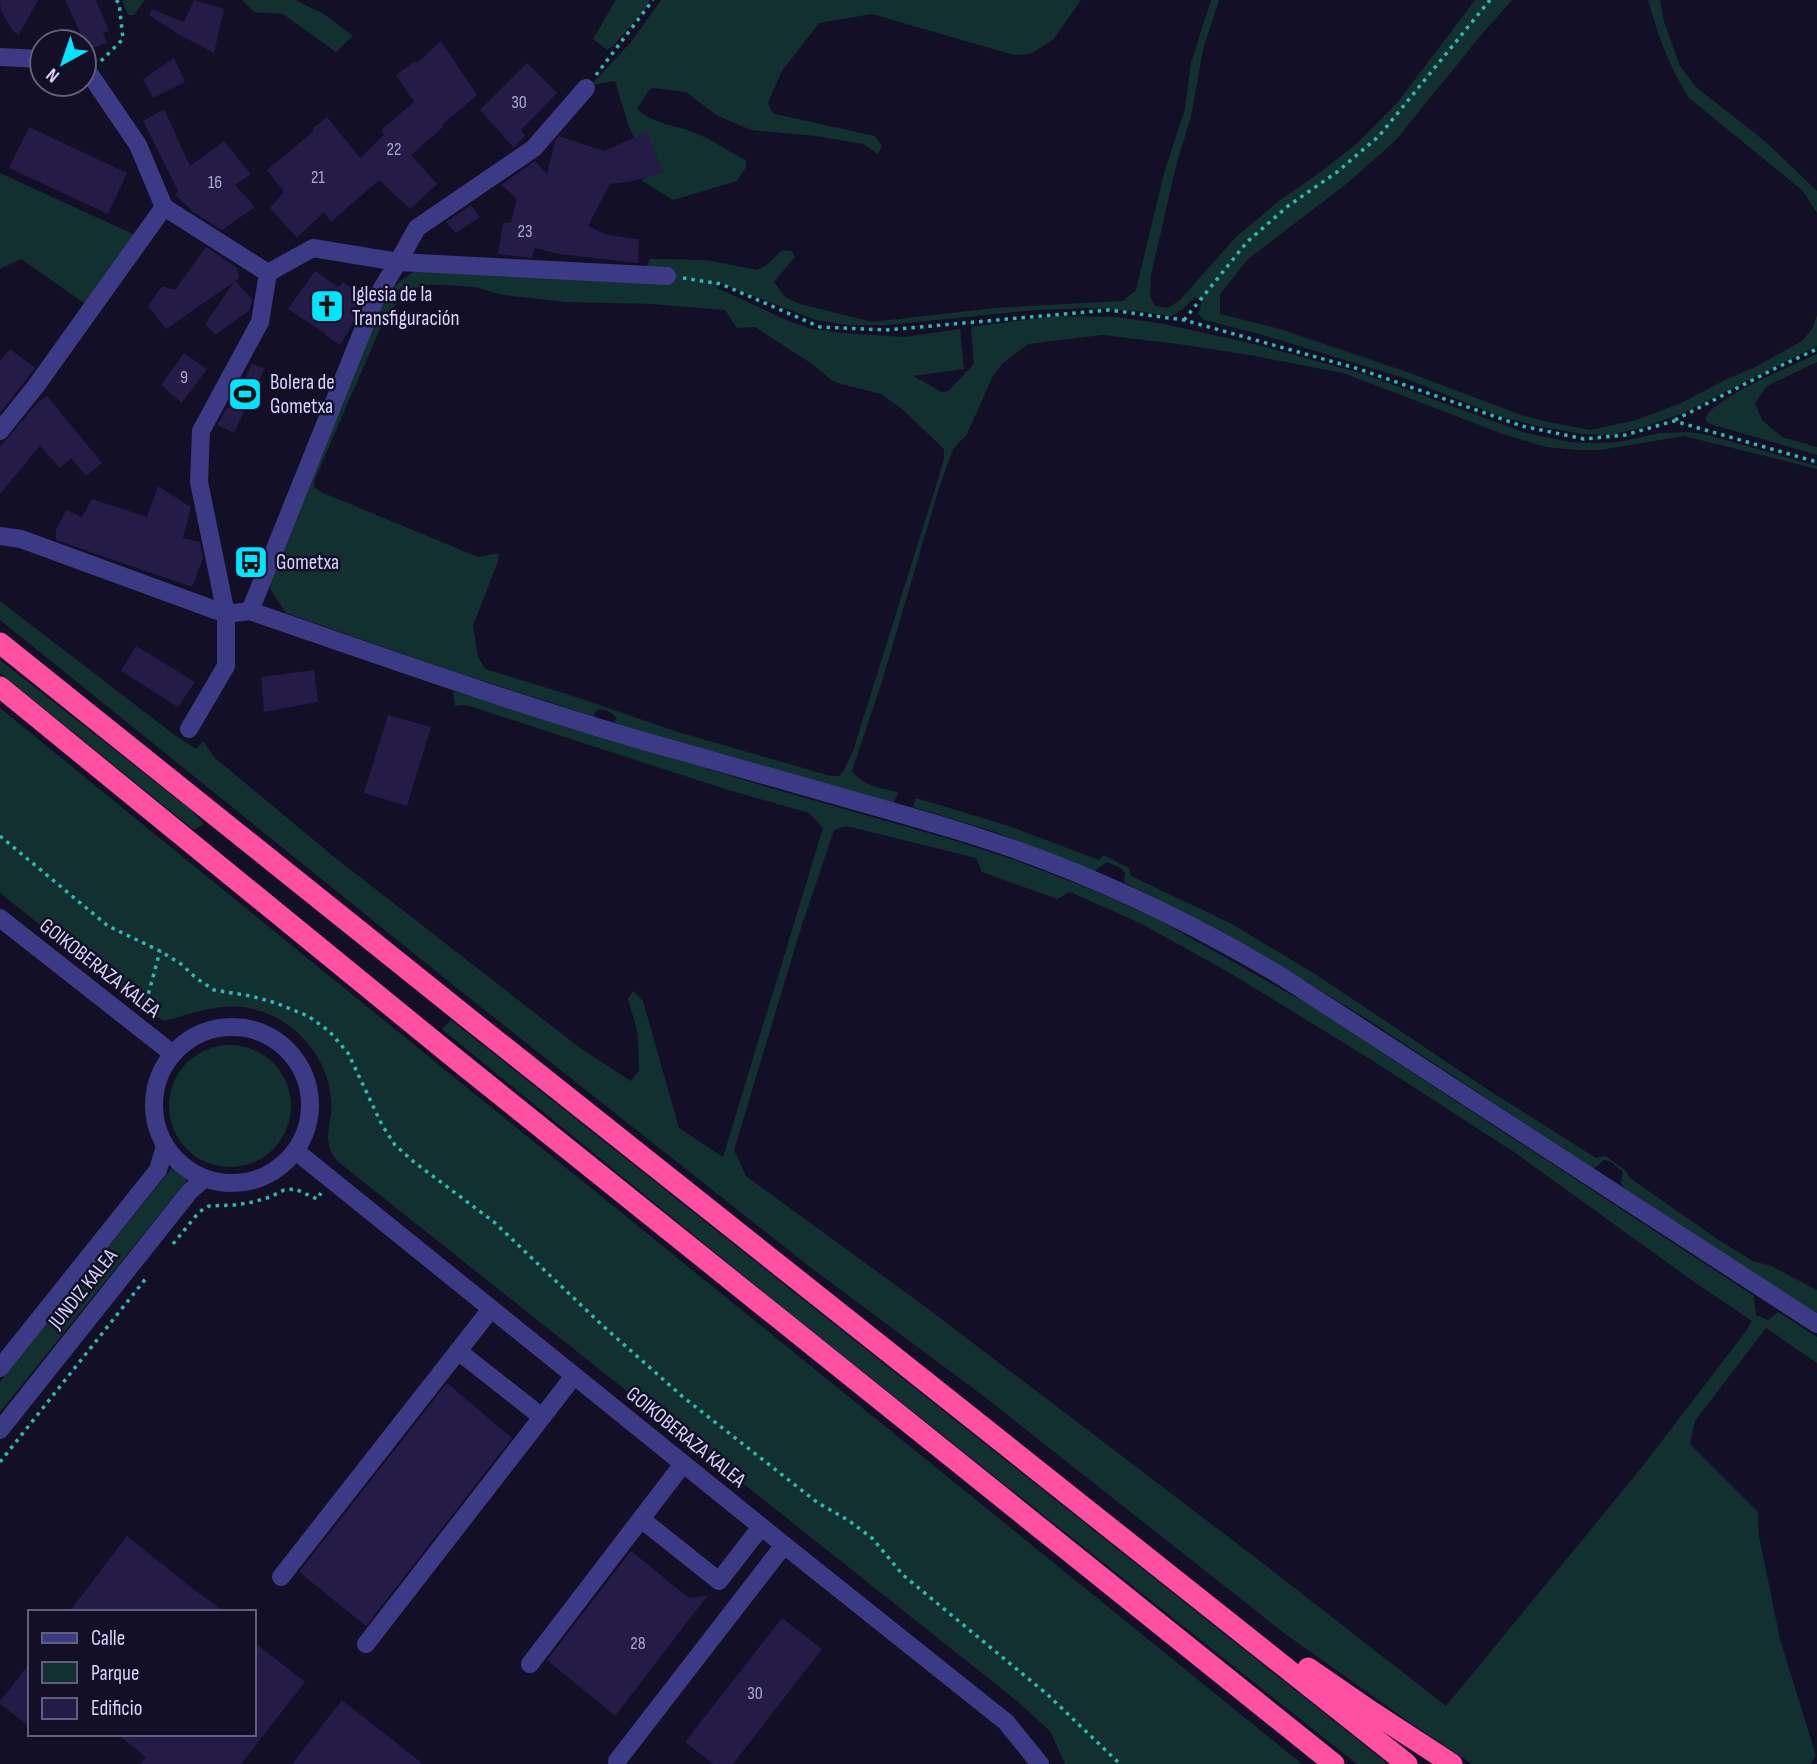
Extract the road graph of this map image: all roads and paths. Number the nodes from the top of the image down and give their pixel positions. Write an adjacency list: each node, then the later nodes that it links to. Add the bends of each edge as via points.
1 (116, 0): 6 (path, via 123,39)
2 (653, 0): 8 (path)
3 (1490, 0): 13 (path, via 1379,136 1247,242)
4 (0, 57): 5 (street)
5 (28, 58)
6 (98, 62)
7 (98, 88): 9 (street, via 138,145)
8 (586, 88): 10 (street, via 534,148 416,228)
9 (164, 208): 11 (street); 16 (street)
10 (398, 262): 11 (street, via 313,248); 12 (street); 19 (street, via 375,300)
11 (268, 274): 20 (street, via 260,322 201,431 199,482)
12 (667, 276): 13 (path, via 721,284 820,327 886,330 1109,310)
13 (1184, 320): 15 (path, via 1359,369 1522,426 1559,434 1584,439 1625,435)
14 (1817, 349): 15 (path)
15 (1674, 421): 17 (path)
16 (0, 431)
17 (1817, 462)
18 (0, 536): 20 (street, via 21,539)
19 (250, 611): 20 (street); 36 (street, via 632,738 986,840 1116,889 1281,976)
20 (226, 614): 23 (street, via 226,666)
21 (0, 643): 46 (highway)
22 (0, 687): 54 (highway)
23 (189, 729)
24 (0, 836): 26 (path, via 108,926)
25 (0, 918): 27 (street, GOIKOBERAZA KALEA)
26 (160, 951): 27 (path); 53 (path, via 214,990 276,1003 329,1031 348,1053 395,1145 494,1222 683,1397 818,1503 872,1538 903,1575 1048,1695)
27 (139, 1028): 28 (street, GOIKOBERAZA KALEA)
28 (173, 1054): 29 (street, via 160,1075 154,1099 156,1124); 30 (street, via 193,1037 218,1028 245,1027 270,1036 291,1053 305,1075 311,1101 308,1128)
29 (165, 1146): 31 (street, via 182,1166); 38 (street, JUNDIZ KALEA, via 158,1170)
30 (297, 1152): 31 (street, via 278,1170 255,1181 229,1184); 35 (street, GOIKOBERAZA KALEA)
31 (204, 1179): 41 (street, JUNDIZ KALEA)
32 (321, 1193): 33 (path, via 317,1199 295,1189 284,1190 253,1202 209,1206)
33 (172, 1245)
34 (146, 1278): 42 (path)
35 (491, 1309): 37 (street); 39 (street, GOIKOBERAZA KALEA)
36 (1817, 1324)
37 (458, 1351): 40 (street); 48 (street)
38 (0, 1368)
39 (574, 1376): 40 (street); 43 (street, GOIKOBERAZA KALEA)
40 (542, 1417): 49 (street)
41 (0, 1430)
42 (0, 1462)
43 (683, 1464): 44 (street); 45 (street, GOIKOBERAZA KALEA)
44 (640, 1519): 45 (street, via 719,1581); 50 (street)
45 (761, 1527): 47 (street, GOIKOBERAZA KALEA)
46 (1129, 1544): 55 (highway); 56 (highway)
47 (784, 1545): 51 (street); 52 (street, GOIKOBERAZA KALEA, via 1006,1722)
48 (281, 1577)
49 (366, 1644)
50 (530, 1664)
51 (617, 1761)
52 (1040, 1764)
53 (1120, 1764)
54 (1334, 1764)
55 (1407, 1764)
56 (1452, 1764)

